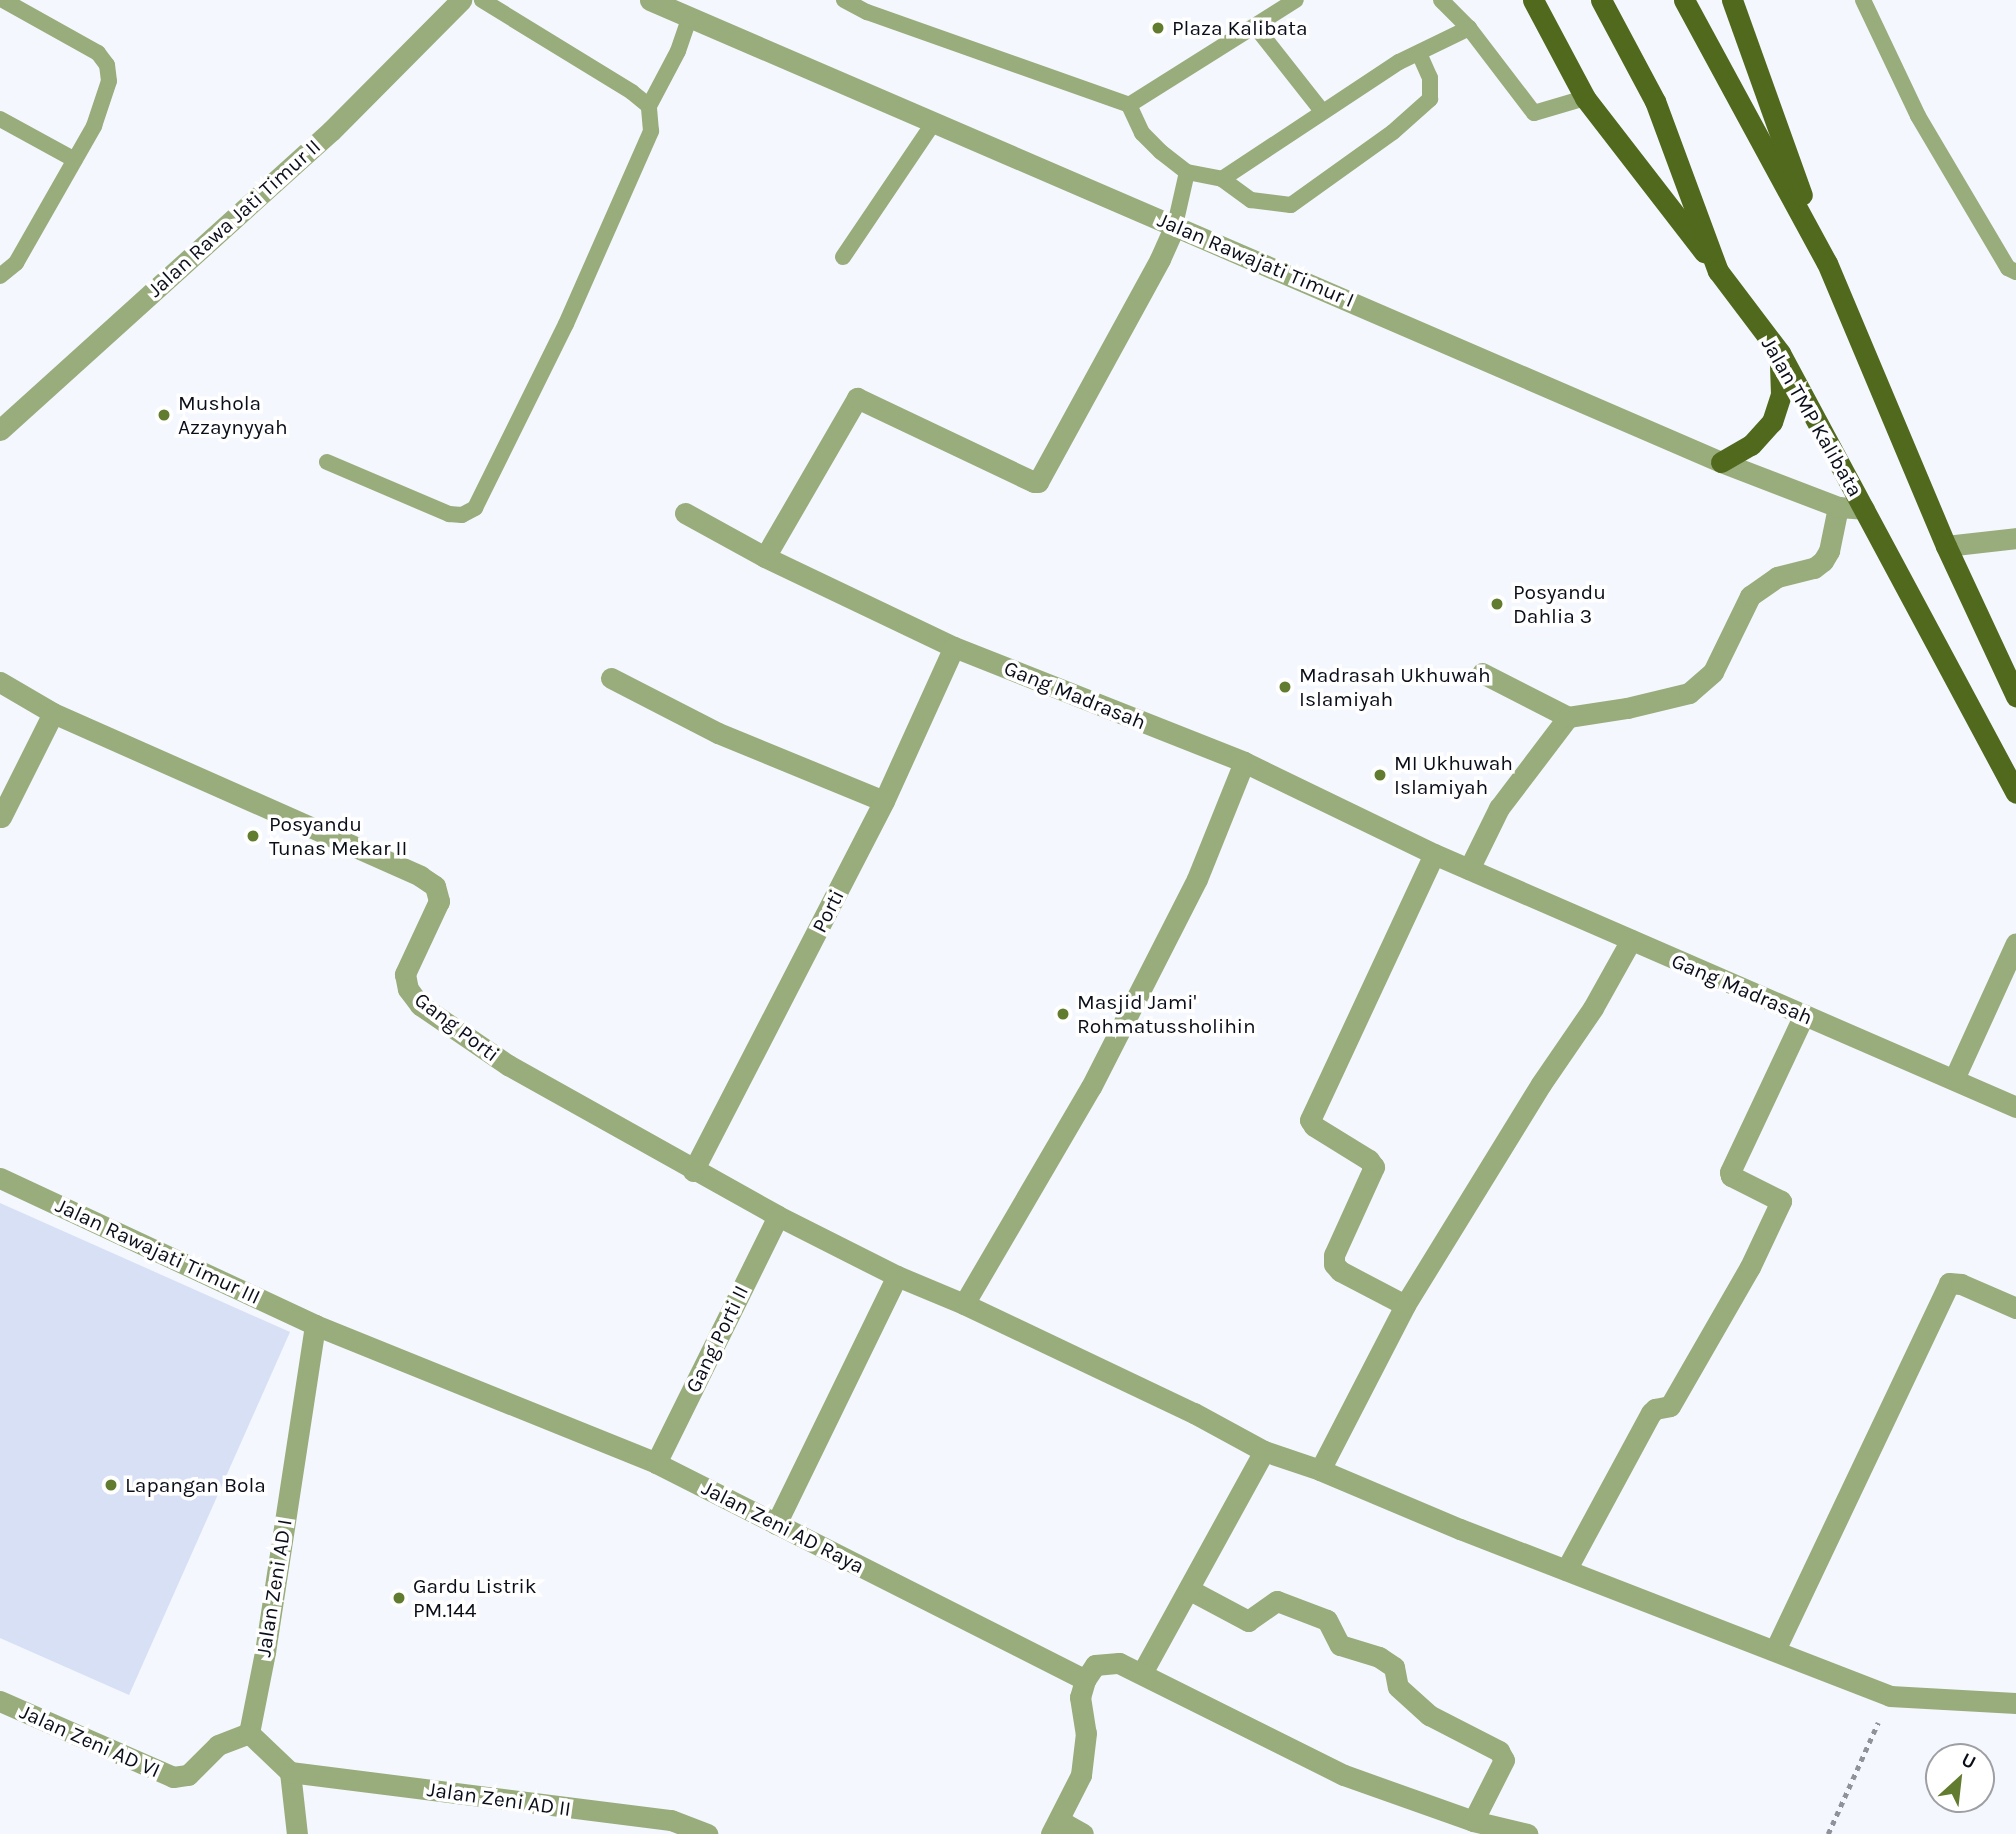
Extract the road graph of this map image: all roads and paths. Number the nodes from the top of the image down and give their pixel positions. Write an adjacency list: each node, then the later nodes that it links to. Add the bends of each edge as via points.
1 (3, 0): 23 (lane, via 86,44 107,65 105,100)
2 (461, 0): 33 (street, Jalan Rawa Jati Timur II, via 331,131)
3 (482, 0): 19 (lane)
4 (650, 0): 13 (street, Jalan Rawajati Timur I)
5 (844, 0): 18 (lane)
6 (1296, 0): 14 (lane)
7 (1441, 0): 15 (lane)
8 (1533, 0): 17 (main road)
9 (1601, 0): 29 (main road, Jalan TMP Kalibata, via 1655,101)
10 (1684, 0): 28 (main road)
11 (1731, 0): 28 (main road)
12 (1863, 0): 30 (lane, via 1918,116 2008,268)
13 (690, 17): 19 (lane); 22 (street, Jalan Rawajati Timur I)
14 (1255, 26): 18 (lane); 20 (lane)
15 (1469, 28): 16 (lane); 17 (lane, via 1534,113)
16 (1419, 52): 20 (lane); 25 (lane, via 1430,78 1430,99 1393,132 1291,205 1251,200)
17 (1586, 98): 29 (main road)
18 (1129, 105): 24 (lane, via 1142,133)
19 (649, 106): 34 (lane, via 651,131 566,324 475,508 449,514)
20 (1322, 111): 25 (lane)
21 (0, 119): 23 (lane)
22 (934, 122): 26 (street, Jalan Rawajati Timur I); 27 (lane)
23 (75, 160): 31 (lane, via 16,264)
24 (1187, 172): 25 (lane); 26 (lane)
25 (1222, 179)
26 (1175, 225): 35 (street, Jalan Rawajati Timur I); 41 (street, via 1038,482 857,398)
27 (843, 257)
28 (1827, 263): 40 (main road)
29 (1718, 271): 32 (main road, Jalan TMP Kalibata)
30 (2016, 272)
31 (0, 276)
32 (1780, 353): 35 (main road, via 1781,394 1772,422 1751,444); 37 (main road, Jalan TMP Kalibata)
33 (0, 430)
34 (327, 462)
35 (1721, 462): 36 (street, Jalan Rawajati Timur I)
36 (1838, 507): 37 (street, Jalan Rawajati Timur I); 48 (street, via 1823,561 1815,568 1777,577 1750,596 1713,672 1689,693)
37 (1864, 509): 50 (main road, Jalan TMP Kalibata)
38 (685, 513): 41 (street, Gang Madrasah)
39 (2016, 538): 40 (street)
40 (1946, 546): 46 (main road)
41 (765, 557): 42 (street, Gang Madrasah)
42 (954, 646): 49 (street, Gang Madrasah); 51 (street, Porti)
43 (1482, 673): 48 (street)
44 (611, 678): 51 (street, via 718,733)
45 (0, 682): 47 (street, Gang Porti)
46 (2016, 696)
47 (53, 713): 52 (street); 60 (street, Gang Porti, via 435,886 439,901 405,974 414,998 508,1065 650,1142)
48 (1569, 717): 54 (street, via 1499,808)
49 (1244, 762): 53 (street, Gang Madrasah); 64 (street, via 1197,879 1091,1087)
50 (2016, 793)
51 (884, 801): 60 (street, Porti)
52 (1, 817)
53 (1434, 854): 54 (street, Gang Madrasah); 65 (street, via 1310,1120 1374,1167 1334,1264)
54 (1469, 869): 55 (street, Gang Madrasah)
55 (1631, 940): 57 (street, Gang Madrasah); 65 (street)
56 (2016, 943): 58 (street)
57 (1804, 1016): 58 (street, Gang Madrasah); 72 (street, via 1730,1172 1781,1201 1750,1267 1670,1406 1651,1413)
58 (1954, 1079): 59 (street, Gang Madrasah)
59 (2016, 1107)
60 (693, 1171): 62 (street)
61 (0, 1178): 67 (street, Jalan Rawajati Timur III)
62 (778, 1216): 63 (street); 69 (street, Gang Porti II)
63 (897, 1276): 64 (street); 71 (street)
64 (964, 1304): 68 (street)
65 (1405, 1305): 70 (street)
66 (2016, 1308): 74 (street, via 1949,1283)
67 (316, 1325): 69 (street, Jalan Zeni AD Raya); 80 (street, Jalan Zeni AD I)
68 (1264, 1451): 70 (street); 73 (street)
69 (656, 1463): 71 (street, Jalan Zeni AD Raya)
70 (1320, 1470): 72 (street)
71 (776, 1524): 76 (street, Jalan Zeni AD Raya)
72 (1566, 1570): 74 (street)
73 (1190, 1590): 75 (street); 82 (street, via 1248,1621 1277,1601 1327,1620 1340,1645 1379,1657 1394,1667 1398,1687 1429,1715 1499,1751 1504,1760)
74 (1775, 1650): 77 (street)
75 (1142, 1673): 76 (street, via 1119,1663 1095,1665); 82 (street, via 1344,1775)
76 (1085, 1680): 83 (street, via 1080,1697 1086,1733 1081,1775)
77 (1889, 1696): 78 (street); 88 (path)
78 (2014, 1699)
79 (0, 1702): 80 (street, Jalan Zeni AD VI, via 173,1777 188,1775 218,1745)
80 (249, 1733): 81 (street)
81 (290, 1772): 84 (street); 85 (street, Jalan Zeni AD II, via 671,1820)
82 (1472, 1821): 87 (street)
83 (1056, 1828): 86 (street)
84 (297, 1834)
85 (707, 1834)
86 (1083, 1834)
87 (1527, 1834)
88 (1828, 1834)

